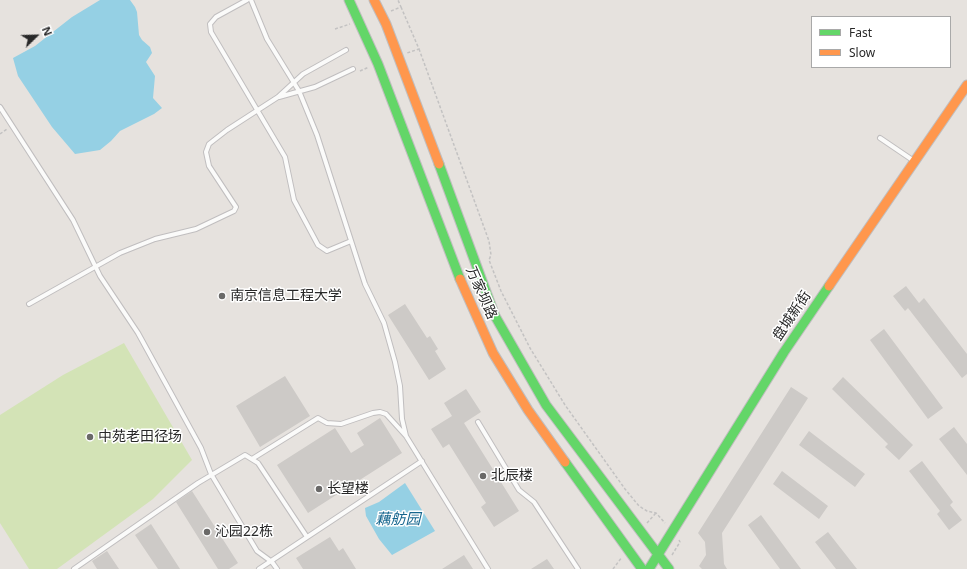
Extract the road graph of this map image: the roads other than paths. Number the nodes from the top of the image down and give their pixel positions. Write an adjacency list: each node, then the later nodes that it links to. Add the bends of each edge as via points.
1 (247, 0): 12 (lane, via 216,17 210,24 211,32)
2 (251, 0): 7 (lane, via 267,39)
3 (349, 0): 30 (main road, 万家坝路, via 378,64 461,283 493,353 528,410)
4 (374, 0): 23 (main road, 万家坝路, via 386,24 423,120 495,316 546,405)
5 (346, 50): 7 (lane)
6 (353, 69): 9 (lane, via 315,87)
7 (294, 81): 9 (lane); 10 (lane)
8 (967, 85): 14 (main road, 盘城新街)
9 (299, 91): 10 (lane); 15 (lane, via 317,135)
10 (278, 97): 12 (lane)
11 (0, 108): 21 (lane, via 73,220 100,276 138,333 200,448)
12 (258, 109): 15 (lane, via 285,157 294,200 318,245 327,251); 16 (lane, via 216,138 209,144 206,152 209,166 236,207 234,211 196,230 154,239 120,253)
13 (880, 138): 14 (lane)
14 (914, 162): 23 (main road, 盘城新街, via 784,352)
15 (351, 241): 18 (lane, via 365,284 384,323 400,386)
16 (29, 304)
17 (478, 422): 29 (lane, via 519,490 534,502)
18 (406, 436): 19 (lane, via 386,414 380,412 341,424 318,418); 20 (lane)
19 (252, 459): 21 (lane, via 245,454); 22 (lane, via 258,463)
20 (422, 461): 22 (lane); 28 (lane)
21 (211, 474): 24 (lane, via 258,551); 25 (lane)
22 (307, 536): 24 (lane)
23 (657, 553): 31 (main road, 盘城新街); 32 (main road, 万家坝路)
24 (272, 562): 26 (lane); 27 (lane)
25 (74, 569)
26 (259, 569)
27 (277, 569)
28 (488, 569)
29 (578, 569)
30 (642, 569)
31 (649, 569)
32 (669, 569)

